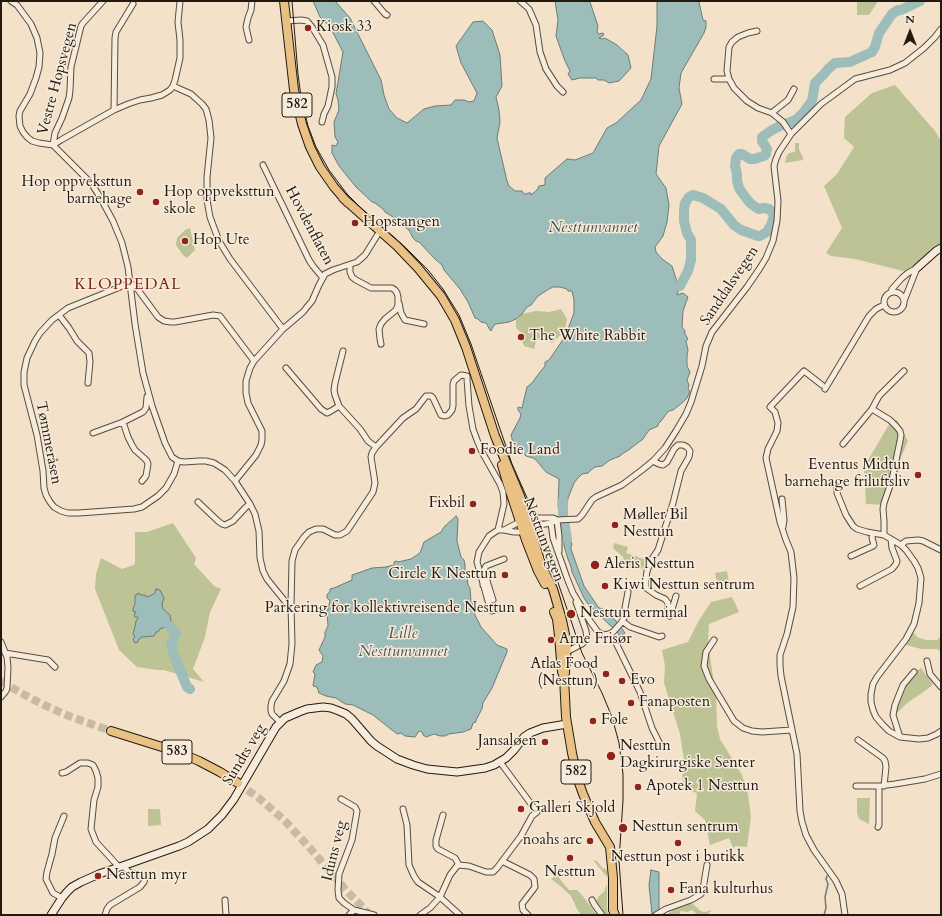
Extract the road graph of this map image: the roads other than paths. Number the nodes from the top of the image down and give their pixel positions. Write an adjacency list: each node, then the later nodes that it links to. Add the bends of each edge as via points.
1 (11, 1): 23 (street, via 31,24 40,53 36,78 20,111 20,126 32,141)
2 (103, 1): 23 (street, Vestre Hopsvegen, via 81,26 70,74 70,90)
3 (180, 1): 16 (street, via 178,22 181,48)
4 (252, 1): 13 (street, via 246,27)
5 (284, 1): 10 (main road, Nesttunvegen / 582)
6 (374, 1): 9 (street)
7 (520, 1): 18 (street, via 529,9 536,25 540,52 546,69)
8 (133, 4): 19 (street, via 116,32)
9 (387, 15)
10 (286, 21): 21 (street, via 307,21 323,46 332,77 332,88); 25 (main road, Nesttunvegen / 582, via 294,90 302,124 320,167)
11 (941, 29): 22 (street, Sanddalsvegen, via 924,48 905,63 890,70 855,79 821,104)
12 (757, 31): 15 (street, via 738,37 729,47)
13 (248, 40)
14 (714, 79): 15 (street)
15 (729, 79): 20 (street, via 747,101)
16 (173, 86): 19 (street, via 162,95); 39 (street, via 191,94 206,109 211,138 207,200 219,241)
17 (794, 89): 20 (street, via 788,100)
18 (563, 92)
19 (114, 110): 23 (street)
20 (772, 113): 22 (street)
21 (322, 122)
22 (791, 134): 54 (street, Sanddalsvegen, via 775,162 778,211 776,231 769,251 747,287 712,332 686,414 665,448)
23 (53, 145): 32 (street, via 90,183 107,210 122,243)
24 (263, 165): 31 (street, Hovdenflaten, via 313,266)
25 (343, 198): 26 (main road, Nesttunvegen / 582); 28 (main road, Nesttunvegen / 582)
26 (378, 234): 28 (main road, Nesttunvegen / 582); 29 (street, via 361,259)
27 (941, 248): 30 (street)
28 (413, 262): 61 (main road, Nesttunvegen / 582, via 434,286 455,320 496,436 507,482)
29 (350, 265): 31 (street, via 325,274); 35 (street, via 352,277 371,288 392,288 397,293)
30 (917, 268): 33 (street, via 902,278); 34 (street)
31 (323, 278): 39 (street, via 312,301)
32 (130, 283): 37 (street, Tømmeråsen, via 68,308); 42 (street, via 164,321 220,316); 46 (street)
33 (891, 292): 34 (street, via 897,292); 36 (street, via 885,297)
34 (904, 301): 36 (street, via 900,310 896,312 889,311)
35 (399, 302): 38 (street, via 405,320); 40 (street, via 396,310 381,324)
36 (884, 305): 66 (street, via 869,316 838,369 823,387 804,371 770,407 775,412 778,423 766,458)
37 (59, 315): 45 (street, via 89,353); 53 (street, Tømmeråsen, via 46,326 35,341 27,358 24,381 37,435 44,488 54,507 68,513 142,507 166,488)
38 (424, 324)
39 (283, 329): 42 (street)
40 (381, 344)
41 (342, 351): 47 (street, via 334,390)
42 (254, 361): 56 (street, via 248,373 246,393 248,403 262,431 262,440 256,454)
43 (286, 368): 47 (street, via 325,412 331,412)
44 (904, 371): 48 (street, via 879,396)
45 (88, 384)
46 (148, 392): 49 (street, via 143,412); 53 (street, via 164,443 172,457)
47 (339, 406): 52 (street)
48 (872, 409): 51 (street); 68 (street, via 890,420 901,435 892,480 884,503)
49 (123, 422): 50 (street); 55 (street, via 135,450 147,461 147,470)
50 (93, 433)
51 (843, 444)
52 (376, 447): 64 (street, via 426,396 433,398 441,415 448,415 453,406 454,381 461,375 466,376 469,406 477,440 503,492); 81 (street, via 371,457 375,483 373,492 347,531 335,536 323,530 313,530 304,537 295,550 291,567)
53 (178, 461): 56 (street, via 214,463)
54 (653, 461): 62 (street, Sanddalsvegen, via 622,485 592,500 578,519); 79 (street, Sanddalsvegen, via 659,464 667,462 678,445 687,446 690,451 690,457 680,471 658,550 647,571 646,579 646,588 668,603 670,616)
55 (142, 481)
56 (235, 481): 60 (street)
57 (837, 483): 67 (street, via 837,493 850,523 857,529)
58 (782, 498): 66 (street)
59 (198, 502): 60 (street, via 225,525)
60 (250, 504): 81 (street, via 259,531 263,571 288,605)
61 (524, 520): 62 (street, Sanddalsvegen); 64 (street); 65 (main road, Nesttunvegen / 582)
62 (558, 520): 63 (street, Sanddalsvegen); 72 (street, Nesttunvegen)
63 (551, 523): 65 (street, Sanddalsvegen); 72 (street, Nesttunvegen)
64 (501, 530): 65 (street); 75 (street, via 489,536 478,556 478,567)
65 (527, 530): 85 (main road, Nesttunvegen / 582, via 553,589); 90 (main road, Nesttunvegen / 582, via 538,571 546,586 557,620)
66 (783, 532): 99 (street, via 791,552 794,596 780,665)
67 (873, 533): 68 (street); 73 (street, via 874,545)
68 (884, 535): 69 (street)
69 (891, 539): 70 (street); 76 (street, via 896,564 892,569)
70 (901, 545): 71 (street, via 906,541 918,540); 102 (street, via 920,572 917,614 908,636 875,680 871,694 876,717 889,731)
71 (941, 550)
72 (559, 554): 78 (street, Nesttunvegen)
73 (851, 556)
74 (504, 560): 75 (street, via 486,566)
75 (486, 584): 80 (street); 82 (street, via 492,610)
76 (860, 586)
77 (628, 592): 83 (street)
78 (573, 593): 84 (street, Nesttunvegen, via 598,632 604,635); 89 (street, Nesttunvegen, via 587,635 585,642)
79 (676, 596)
80 (493, 600)
81 (291, 605): 97 (street, via 293,639 290,664 271,706 272,714)
82 (498, 609)
83 (623, 623): 84 (street); 86 (street, via 644,633 658,637)
84 (611, 633): 104 (street, via 640,692)
85 (566, 635): 89 (street, Nesttunvegen); 90 (main road, Nesttunvegen / 582)
86 (660, 635)
87 (714, 640): 99 (street, via 706,652 704,666 734,721 752,731)
88 (1, 642): 91 (street)
89 (576, 646): 90 (street, Nesttunvegen)
90 (564, 653): 98 (main road, Nesttunvegen / 582)
91 (4, 656): 93 (street, via 48,660); 96 (street, via 8,667 7,688)
92 (927, 661): 95 (street, via 930,674)
93 (55, 667)
94 (914, 672): 102 (street, via 903,685 895,705 893,715)
95 (941, 687)
96 (1, 697)
97 (280, 723): 105 (street, Sundts veg, via 285,718 307,709 331,708 346,714 377,746 397,759 413,765 457,772 494,766); 119 (street, Sundts veg, via 234,799 208,829 188,842)
98 (567, 724): 105 (street, Sundts veg, via 530,733); 135 (main road, Nesttunvegen / 582, via 578,780 595,822 610,847)
99 (792, 730): 138 (street, via 797,754 802,822 814,850 836,881 842,894)
100 (111, 731): 108 (main road, 583, via 178,752)
101 (941, 731): 102 (street, via 928,738)
102 (900, 737)
103 (858, 740): 110 (street, via 885,761)
104 (660, 744)
105 (500, 762): 116 (street, via 537,812)
106 (62, 773): 119 (street, via 80,762 93,765 98,787 91,829 96,842)
107 (941, 774): 110 (street)
108 (238, 783)
109 (856, 786): 110 (street)
110 (882, 786): 115 (street)
111 (341, 799): 125 (street, Iduns veg, via 357,811 338,890 339,898)
112 (403, 809): 120 (street, via 407,825 410,868 418,882)
113 (443, 815): 117 (street, via 436,846 455,858)
114 (64, 816): 121 (street, via 55,838 46,879 53,893)
115 (878, 828)
116 (503, 859): 117 (street, via 493,872); 133 (street, via 534,879 535,887 522,904)
117 (459, 865): 120 (street, via 450,875)
118 (707, 865): 124 (street, via 701,894)
119 (121, 866): 121 (street, Sundts veg, via 80,882); 127 (street, via 145,878 144,882 110,905)
120 (440, 897): 131 (street); 132 (street)
121 (62, 898): 126 (street, Sundts veg)
122 (225, 900): 128 (street)
123 (592, 900): 134 (street)
124 (666, 908): 136 (street); 137 (street)
125 (354, 910): 129 (street); 130 (street)
126 (51, 915)
127 (105, 915)
128 (226, 915)
129 (349, 915)
130 (374, 915)
131 (420, 915)
132 (460, 915)
133 (528, 915)
134 (602, 915)
135 (614, 915)
136 (656, 915)
137 (663, 915)
138 (845, 915)

